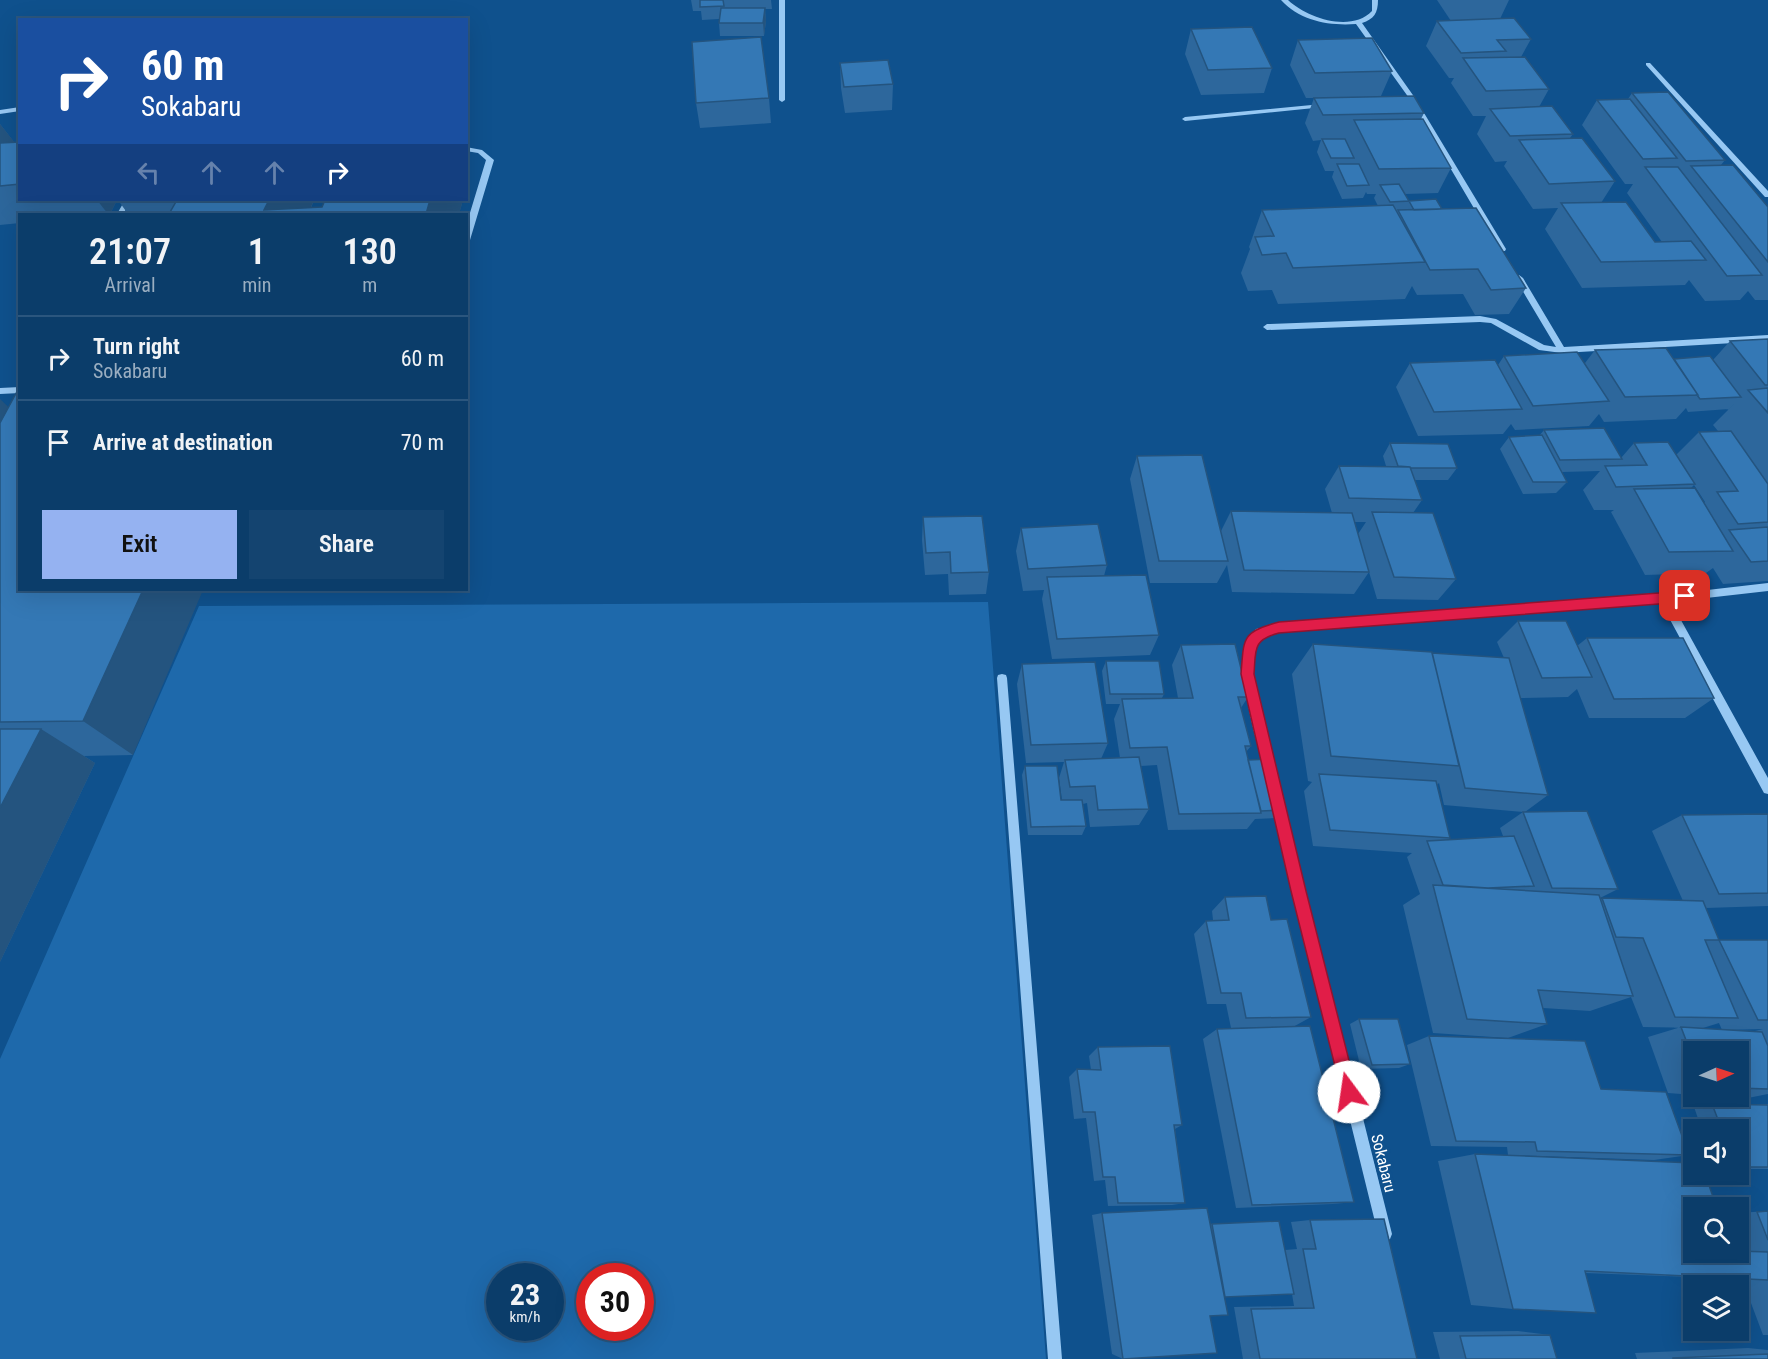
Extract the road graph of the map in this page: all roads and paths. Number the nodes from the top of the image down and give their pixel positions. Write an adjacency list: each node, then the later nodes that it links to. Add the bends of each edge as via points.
1 (783, 0): 8 (street)
2 (1284, 0): 4 (street, via 1300,15 1313,20)
3 (1375, 0): 4 (street, via 1374,13)
4 (1358, 22): 6 (street)
5 (1648, 64): 14 (street)
6 (1412, 98): 7 (street); 16 (street)
7 (1400, 99)
8 (782, 100)
9 (1329, 105): 12 (street)
10 (18, 109): 11 (street)
11 (0, 112)
12 (1185, 119)
13 (468, 149): 15 (street, via 480,151 490,160)
14 (1768, 195)
15 (468, 233)
16 (1508, 260)
17 (1514, 270): 20 (street)
18 (1267, 327): 20 (street, via 1480,319 1493,321 1542,348)
19 (1768, 338): 20 (street)
20 (1562, 350)
21 (18, 390): 22 (street)
22 (0, 391)
23 (1768, 587): 24 (street, Sokabaru)
24 (1664, 599): 26 (street); 27 (street, Sokabaru, via 1279,628 1260,633 1250,645 1248,674)
25 (1002, 678): 28 (street)
26 (1768, 789)
27 (1387, 1245)
28 (1055, 1359)

